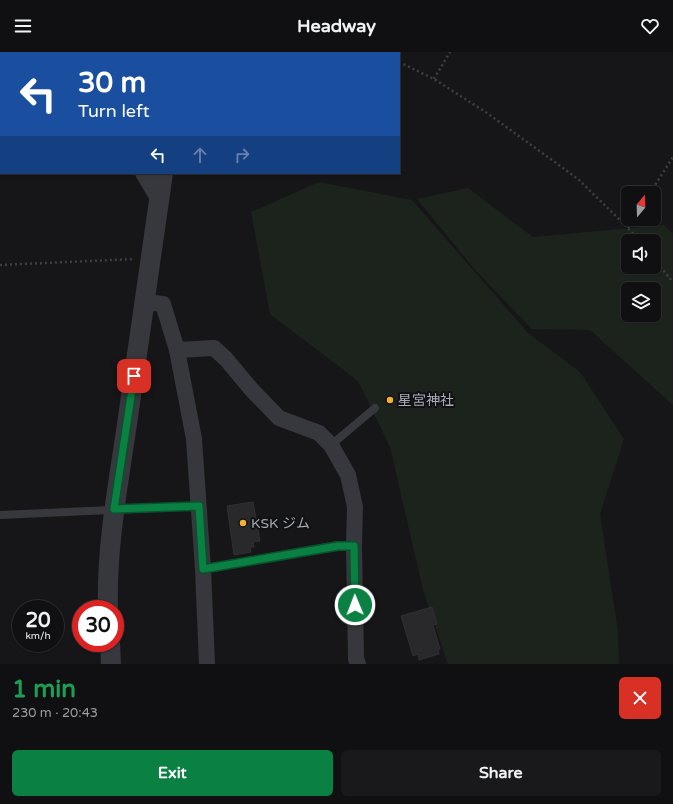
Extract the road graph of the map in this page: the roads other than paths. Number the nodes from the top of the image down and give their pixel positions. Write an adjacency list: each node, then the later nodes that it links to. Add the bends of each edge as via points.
1 (144, 174): 3 (street)
2 (163, 174): 3 (street)
3 (159, 200): 4 (street)
4 (145, 302): 5 (street, via 163,304); 9 (street)
5 (177, 350): 7 (street, via 214,348 279,418 319,432); 8 (street, via 194,439)
6 (375, 408): 7 (lane)
7 (331, 445): 11 (street, via 348,475 355,507)
8 (199, 506): 9 (lane); 12 (street)
9 (114, 509): 10 (lane); 13 (street)
10 (0, 515)
11 (354, 546): 12 (lane, via 338,546); 17 (street)
12 (203, 569): 16 (street)
13 (108, 600)
14 (110, 652): 15 (street)
15 (111, 664)
16 (207, 664)
17 (358, 664)

